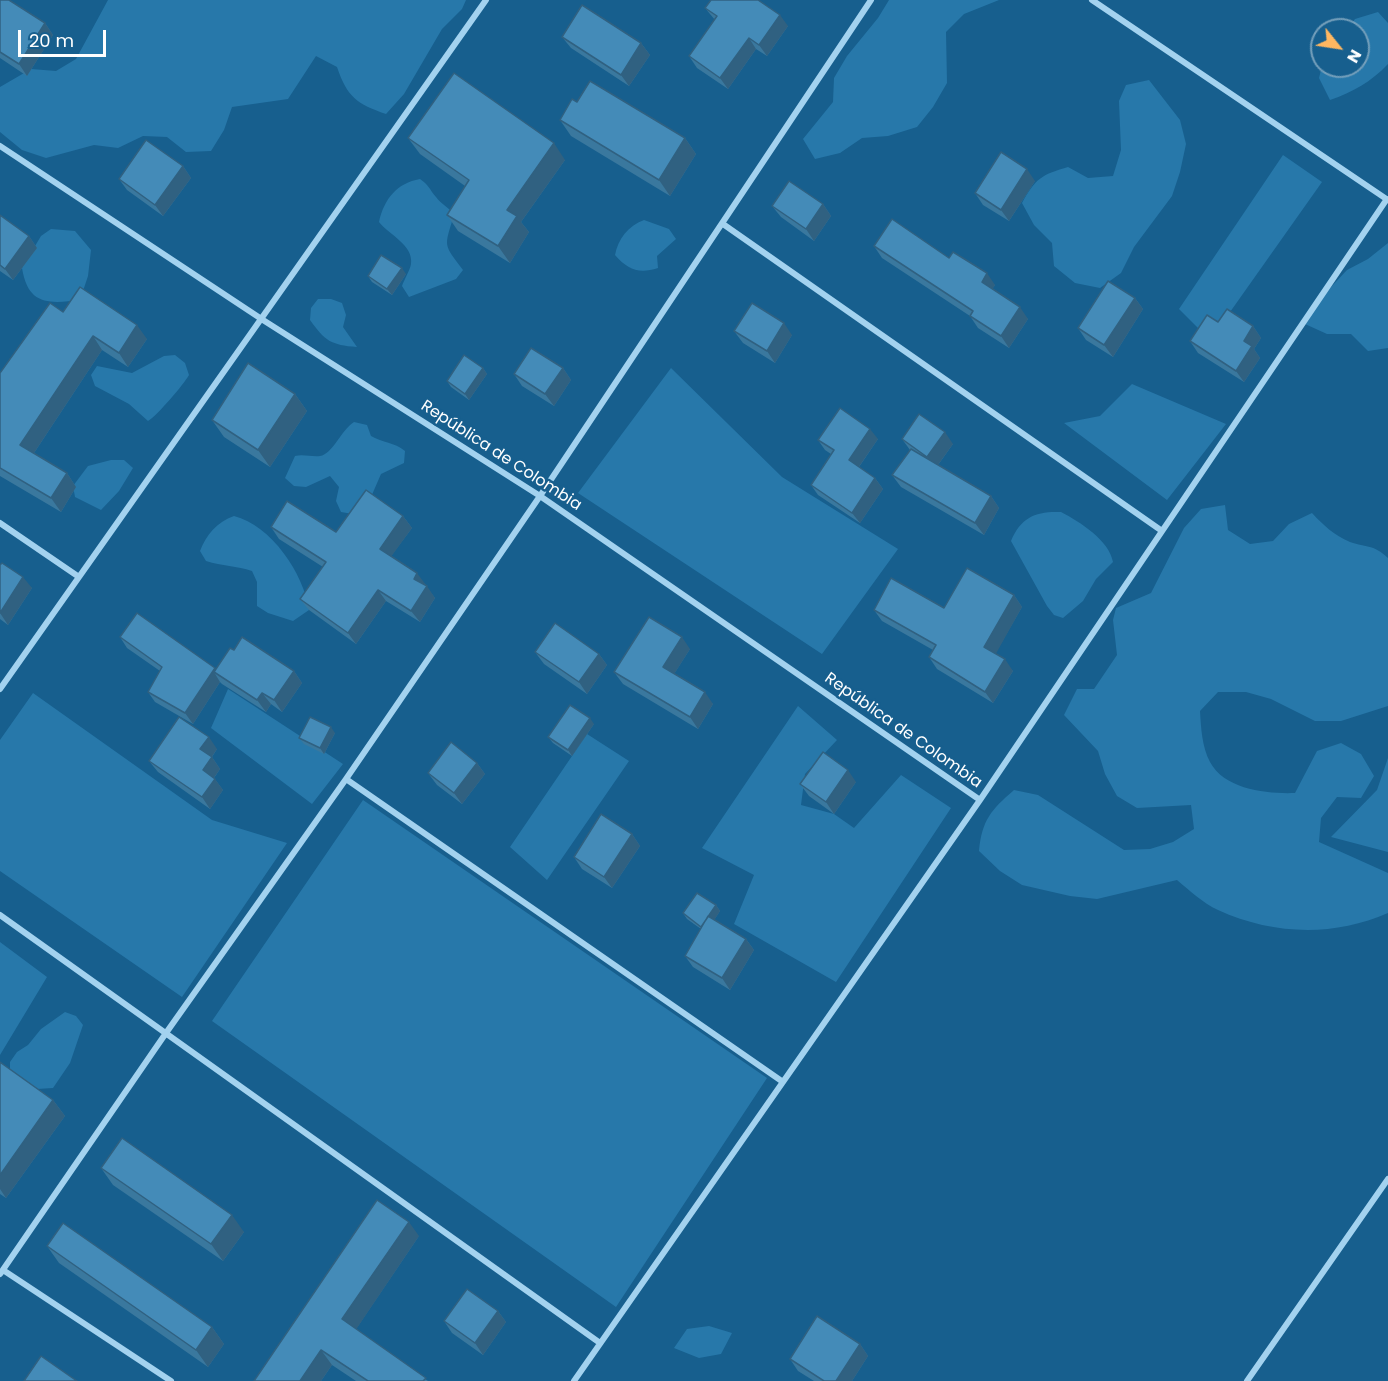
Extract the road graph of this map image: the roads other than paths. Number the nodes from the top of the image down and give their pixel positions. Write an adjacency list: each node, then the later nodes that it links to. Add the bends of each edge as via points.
1 (486, 0): 7 (street)
2 (871, 0): 6 (street)
3 (1092, 0): 5 (street)
4 (0, 146): 7 (street, República de Colombia)
5 (1388, 200): 10 (street)
6 (723, 224): 8 (street); 10 (street)
7 (262, 320): 8 (street, República de Colombia); 11 (street)
8 (540, 496): 13 (street); 14 (street, República de Colombia)
9 (0, 523): 11 (street)
10 (1162, 531): 14 (street)
11 (79, 577): 12 (street)
12 (0, 689)
13 (346, 779): 16 (street); 17 (street)
14 (980, 800): 17 (street)
15 (0, 915): 16 (street)
16 (166, 1033): 19 (street); 20 (street)
17 (783, 1082): 20 (street)
18 (1388, 1179): 23 (street)
19 (2, 1272): 21 (street)
20 (600, 1343): 22 (street)
21 (171, 1381)
22 (574, 1381)
23 (1247, 1381)

